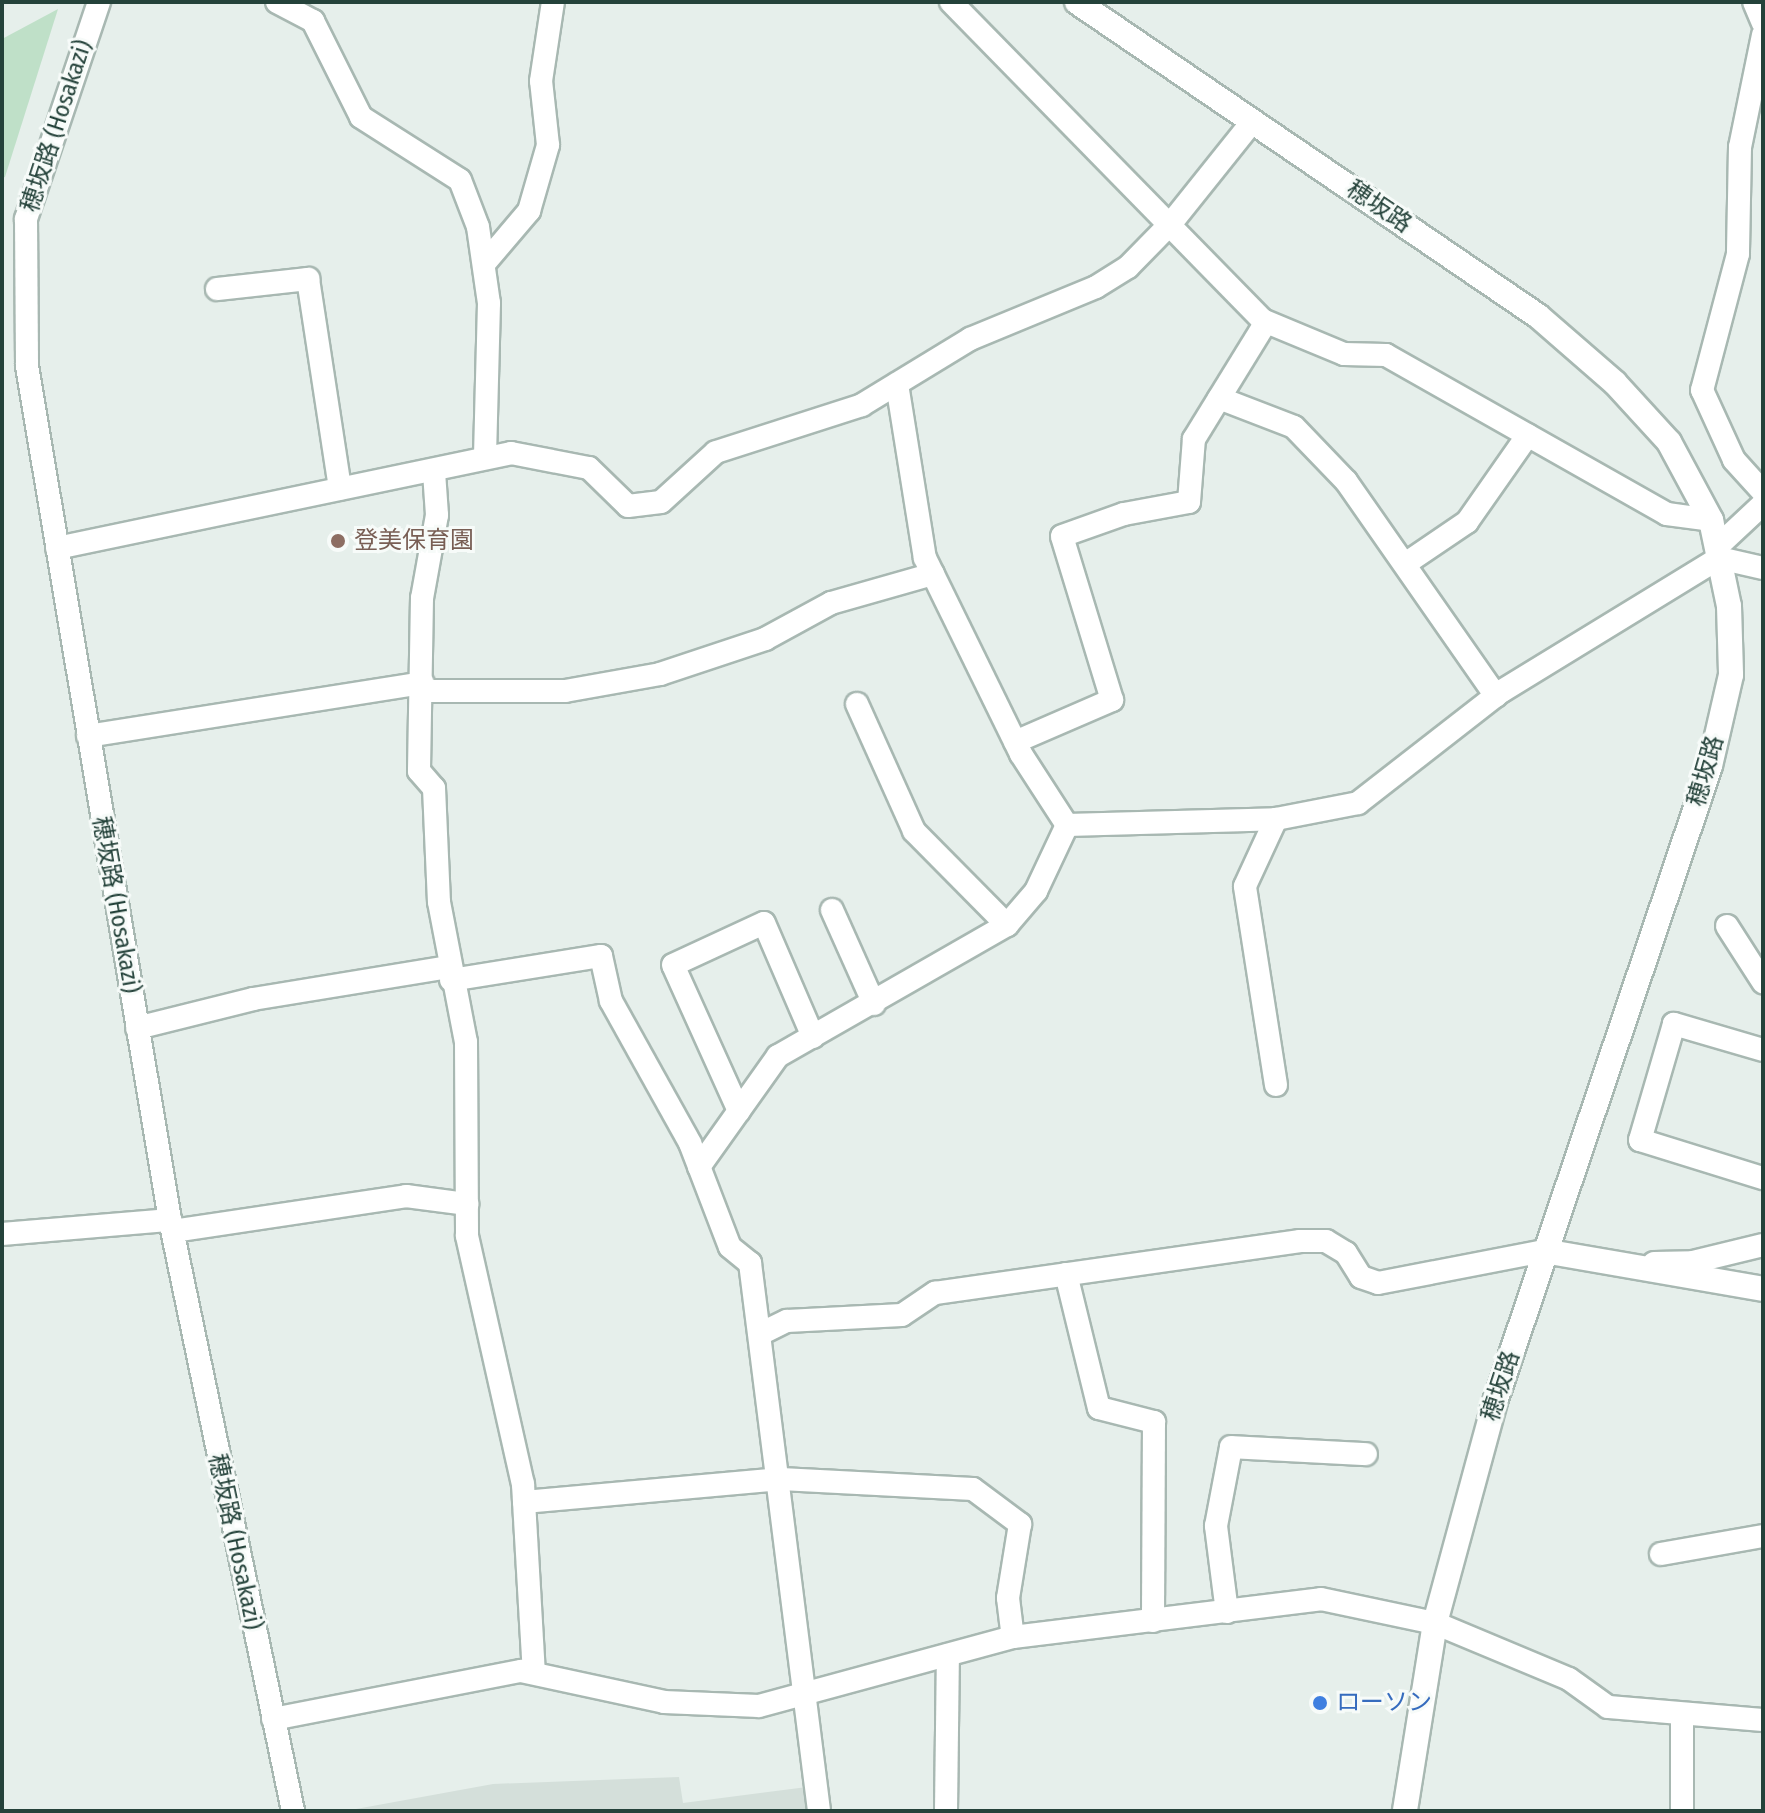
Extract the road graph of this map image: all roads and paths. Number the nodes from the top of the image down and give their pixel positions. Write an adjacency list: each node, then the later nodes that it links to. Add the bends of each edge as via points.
1 (99, 2): 23 (street, 穂坂路 (Hosakazi), via 26,219 27,366)
2 (277, 2): 11 (street, via 313,21 361,117 460,180 478,227)
3 (553, 2): 11 (street, via 541,81 548,145 529,211)
4 (951, 2): 10 (street)
5 (1077, 2): 9 (main road, 穂坂路)
6 (1754, 2): 7 (street)
7 (1763, 23)
8 (1763, 35): 20 (street, via 1740,147 1738,254 1702,390 1734,460)
9 (1253, 121): 10 (street); 22 (main road, 穂坂路, via 1538,316 1604,373 1669,442)
10 (1172, 222): 13 (street); 14 (street, via 1128,267 1096,287 970,339)
11 (484, 264): 17 (street, via 489,303)
12 (217, 289): 19 (street, via 308,279)
13 (1266, 322): 15 (street); 16 (street, via 1344,354 1386,355)
14 (897, 384): 17 (street, via 862,405 716,452 661,502 628,506 589,468 564,459); 27 (street, via 917,526)
15 (1219, 398): 25 (street, via 1294,427 1346,481); 32 (street, via 1194,439 1189,502 1124,514 1062,536 1112,700)
16 (1528, 435): 22 (street, via 1667,514); 25 (street, via 1467,522)
17 (485, 457): 18 (street)
18 (434, 472): 19 (street); 28 (street, via 437,515 425,559)
19 (340, 489): 23 (street)
20 (1763, 492)
21 (1763, 504): 24 (street)
22 (1711, 520): 24 (main road, 穂坂路)
23 (57, 548): 31 (street, 穂坂路 (Hosakazi))
24 (1718, 552): 26 (street); 29 (street); 52 (main road, 穂坂路, via 1729,606 1731,675 1710,766)
25 (1405, 564): 29 (street)
26 (1763, 568)
27 (933, 574): 28 (street, via 831,603 765,639 660,674 565,691); 32 (street)
28 (423, 687): 31 (street); 38 (street, via 419,771 434,788 439,902)
29 (1496, 696): 33 (street, via 1358,803)
30 (857, 704): 36 (street, via 914,831)
31 (88, 736): 41 (street, 穂坂路 (Hosakazi))
32 (1015, 742): 34 (street)
33 (1276, 819): 34 (street); 44 (street, via 1245,886)
34 (1067, 825): 36 (street, via 1036,891)
35 (832, 910): 40 (street)
36 (1007, 925): 40 (street)
37 (1727, 926): 39 (street)
38 (450, 974): 41 (street, via 253,999); 46 (street, via 601,956 611,1001); 48 (street, via 466,1042)
39 (1763, 982)
40 (874, 1004): 42 (street)
41 (137, 1028): 49 (street, 穂坂路 (Hosakazi))
42 (813, 1037): 45 (street, via 778,1056); 45 (street, via 764,923 673,965)
43 (1763, 1050): 47 (street, via 1674,1024 1640,1140)
44 (1276, 1085)
45 (739, 1111): 46 (street)
46 (699, 1167): 56 (street, via 730,1247 750,1263)
47 (1763, 1178)
48 (467, 1204): 49 (street, via 406,1196); 59 (street, via 475,1276)
49 (172, 1225): 50 (street); 70 (street, 穂坂路 (Hosakazi))
50 (2, 1234)
51 (1763, 1245): 53 (street, via 1693,1262)
52 (1544, 1251): 53 (main road); 54 (street, via 1378,1283 1361,1277 1346,1253 1326,1241); 64 (main road, 穂坂路)
53 (1617, 1264): 55 (main road)
54 (1066, 1274): 56 (street, via 935,1293 902,1315 882,1319 787,1321); 63 (street, via 1099,1408 1154,1422)
55 (1763, 1289)
56 (762, 1333): 58 (street)
57 (1366, 1454): 62 (street, via 1231,1447 1216,1526)
58 (781, 1479): 59 (street); 65 (street, via 973,1489 1020,1524 1008,1598); 68 (street)
59 (524, 1502): 67 (street)
60 (1763, 1536): 61 (street)
61 (1661, 1554)
62 (1227, 1612): 63 (street); 64 (street, via 1335,1600)
63 (1153, 1621): 65 (street)
64 (1435, 1623): 69 (street, via 1569,1679 1608,1707); 75 (main road, 穂坂路)
65 (1013, 1637): 66 (street)
66 (948, 1655): 68 (street); 74 (street)
67 (534, 1673): 68 (street, via 664,1702 759,1706); 70 (street)
68 (808, 1694): 73 (street)
69 (1682, 1718): 71 (street); 76 (street)
70 (273, 1719): 72 (street, 穂坂路 (Hosakazi))
71 (1763, 1720)
72 (293, 1811)
73 (819, 1811)
74 (946, 1811)
75 (1405, 1811)
76 (1682, 1811)

